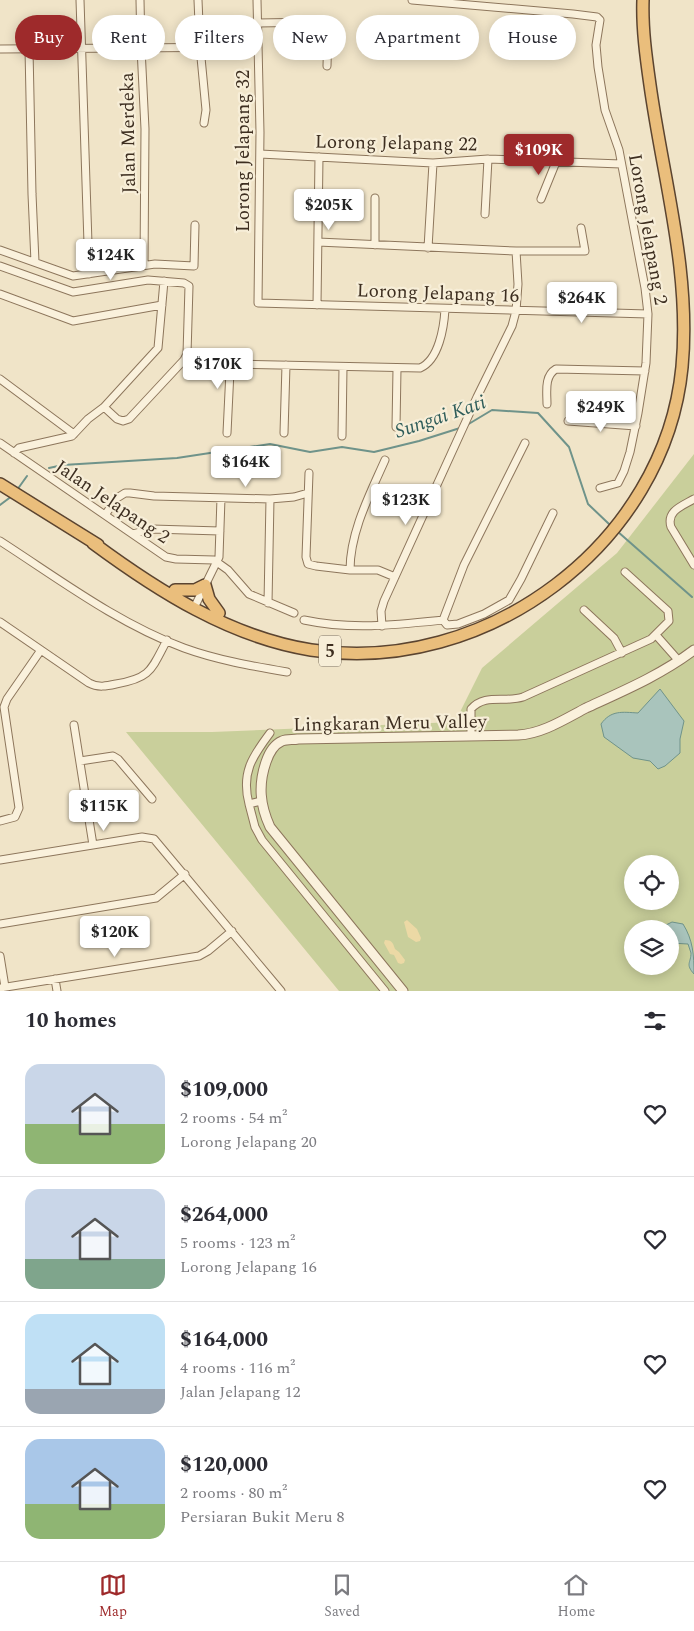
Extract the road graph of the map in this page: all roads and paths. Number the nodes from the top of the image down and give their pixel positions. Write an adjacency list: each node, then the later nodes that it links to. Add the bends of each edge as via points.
1 (80, 0): 8 (street)
2 (140, 0): 9 (street, Jalan Merdeka)
3 (198, 0): 10 (street)
4 (256, 0): 11 (street, Lorong Jelapang 32)
5 (412, 0): 7 (street)
6 (643, 0): 98 (highway, 5, via 653,108 678,243 683,295 679,388 670,426 646,481 603,542 549,591 515,612)
7 (433, 1): 28 (street, Lorong Jelapang 2, via 573,14 600,20 596,45 598,67 605,110)
8 (81, 15)
9 (140, 15)
10 (199, 15)
11 (257, 15)
12 (263, 23): 21 (street, via 325,24 328,30)
13 (0, 48): 14 (street)
14 (15, 49)
15 (82, 49): 16 (street); 42 (street)
16 (92, 49)
17 (29, 60): 39 (street)
18 (142, 60): 40 (street, Jalan Merdeka, via 145,129)
19 (201, 60): 22 (street)
20 (258, 60): 23 (street, Lorong Jelapang 32)
21 (327, 66)
22 (204, 123)
23 (260, 154): 24 (street, Lorong Jelapang 22); 45 (street, Lorong Jelapang 32)
24 (319, 157): 27 (street, Lorong Jelapang 22); 34 (street)
25 (488, 160): 26 (street, Lorong Jelapang 22); 27 (street, Lorong Jelapang 22); 31 (street)
26 (556, 162): 28 (street, Lorong Jelapang 22); 30 (street)
27 (433, 163): 36 (street)
28 (621, 164): 50 (street, Lorong Jelapang 2)
29 (375, 198): 35 (street)
30 (541, 199)
31 (485, 214)
32 (196, 225): 40 (street, via 194,266)
33 (581, 228): 38 (street, via 585,251)
34 (318, 242): 35 (street); 47 (street)
35 (375, 245): 36 (street)
36 (428, 248): 38 (street)
37 (0, 250): 39 (street)
38 (516, 251): 49 (street)
39 (35, 262): 42 (street, via 73,276)
40 (144, 265): 42 (street)
41 (0, 266): 43 (street, via 73,292 148,280)
42 (89, 274)
43 (164, 281): 46 (street); 57 (street, via 184,283 190,288 186,357 129,419 117,419)
44 (0, 294): 46 (street, via 73,321)
45 (258, 303): 47 (street, Lorong Jelapang 16)
46 (162, 305): 57 (street, via 158,348)
47 (317, 305): 48 (street, Lorong Jelapang 16)
48 (444, 309): 49 (street, Lorong Jelapang 16); 53 (street, via 443,330 429,363 420,368)
49 (516, 311): 50 (street, Lorong Jelapang 16); 86 (street, via 512,326)
50 (648, 314): 54 (street, Lorong Jelapang 2)
51 (286, 366): 52 (street); 61 (street, via 236,364 230,367); 62 (street)
52 (343, 367): 53 (street); 64 (street)
53 (397, 369): 60 (street)
54 (645, 371): 56 (street, via 556,369 548,379); 59 (street, Lorong Jelapang 2)
55 (0, 379): 63 (street)
56 (547, 404)
57 (104, 408): 63 (street)
58 (568, 420): 59 (street)
59 (636, 426): 71 (street, Lorong Jelapang 2, via 620,480)
60 (396, 427)
61 (227, 433)
62 (284, 433)
63 (74, 434): 67 (street, via 65,439 19,448)
64 (342, 436)
65 (0, 443): 67 (street, Jalan Jelapang 2)
66 (524, 443): 95 (street, via 464,565)
67 (14, 453): 77 (street, Jalan Jelapang 2)
68 (385, 460): 84 (street, via 360,521)
69 (309, 473): 72 (street)
70 (1, 485): 81 (highway, 5)
71 (600, 488)
72 (308, 493): 74 (street); 84 (street, via 308,564)
73 (221, 498): 74 (street); 77 (street, via 125,493); 78 (street)
74 (270, 499): 89 (street)
75 (694, 499): 83 (street, via 674,512 670,520)
76 (553, 513): 95 (street, via 509,600 496,609 458,624 447,625)
77 (105, 515): 79 (street, Jalan Jelapang 2)
78 (220, 531): 79 (street, via 152,529); 82 (street)
79 (133, 534): 82 (street, Jalan Jelapang 2, via 171,559)
80 (0, 541): 100 (street, via 120,619)
81 (94, 542): 88 (highway, 5); 90 (highway, 5, via 146,581)
82 (217, 562): 87 (street); 89 (street, via 249,594)
83 (694, 564)
84 (350, 570): 86 (street, via 378,570)
85 (625, 572): 99 (street, via 668,610 669,621)
86 (395, 577): 97 (street, via 381,611)
87 (205, 585): 88 (highway, via 195,590); 90 (street); 92 (highway, via 209,599)
88 (176, 590): 90 (highway, 5)
89 (268, 602): 93 (street)
90 (195, 605): 92 (highway, 5); 98 (highway, 5, via 252,633 314,650 394,650 436,643)
91 (584, 610): 103 (street, via 614,638)
92 (219, 613): 98 (highway, 5, via 284,637 315,643 403,643)
93 (294, 613)
94 (304, 620): 97 (street, via 349,626)
95 (443, 620): 97 (street)
96 (0, 622): 101 (street)
97 (382, 626)
98 (471, 632)
99 (656, 635): 103 (street); 104 (street)
100 (168, 640): 101 (street, via 145,675 133,681 105,686 89,683); 105 (street, via 217,658)
101 (41, 650): 113 (street, via 5,703 4,716 19,808 15,817)
102 (694, 650): 104 (street, Lingkaran Meru Valley)
103 (622, 652): 108 (street, via 523,697 479,702 471,709)
104 (679, 661): 108 (street, Lingkaran Meru Valley, via 534,732 518,736)
105 (287, 672)
106 (74, 725): 109 (street)
107 (270, 733): 112 (street, via 249,764 245,783)
108 (470, 736): 111 (street, Lingkaran Meru Valley, via 282,741 271,749 267,758 261,780)
109 (80, 761): 110 (street, via 113,756); 114 (street)
110 (152, 799)
111 (261, 801): 112 (street); 119 (street, Lingkaran Meru Valley, via 275,835)
112 (249, 804): 120 (street, via 262,840)
113 (0, 821)
114 (93, 844): 115 (street); 116 (street, via 150,837 158,841)
115 (0, 860)
116 (185, 874): 117 (street, via 156,898); 118 (street)
117 (0, 924)
118 (232, 931): 122 (street, via 199,956); 124 (street)
119 (364, 943): 120 (street); 127 (street, Lingkaran Meru Valley)
120 (354, 951): 126 (street)
121 (0, 956): 123 (street)
122 (55, 978): 123 (street); 125 (street)
123 (2, 987)
124 (278, 990)
125 (57, 991)
126 (385, 991)
127 (403, 991)

